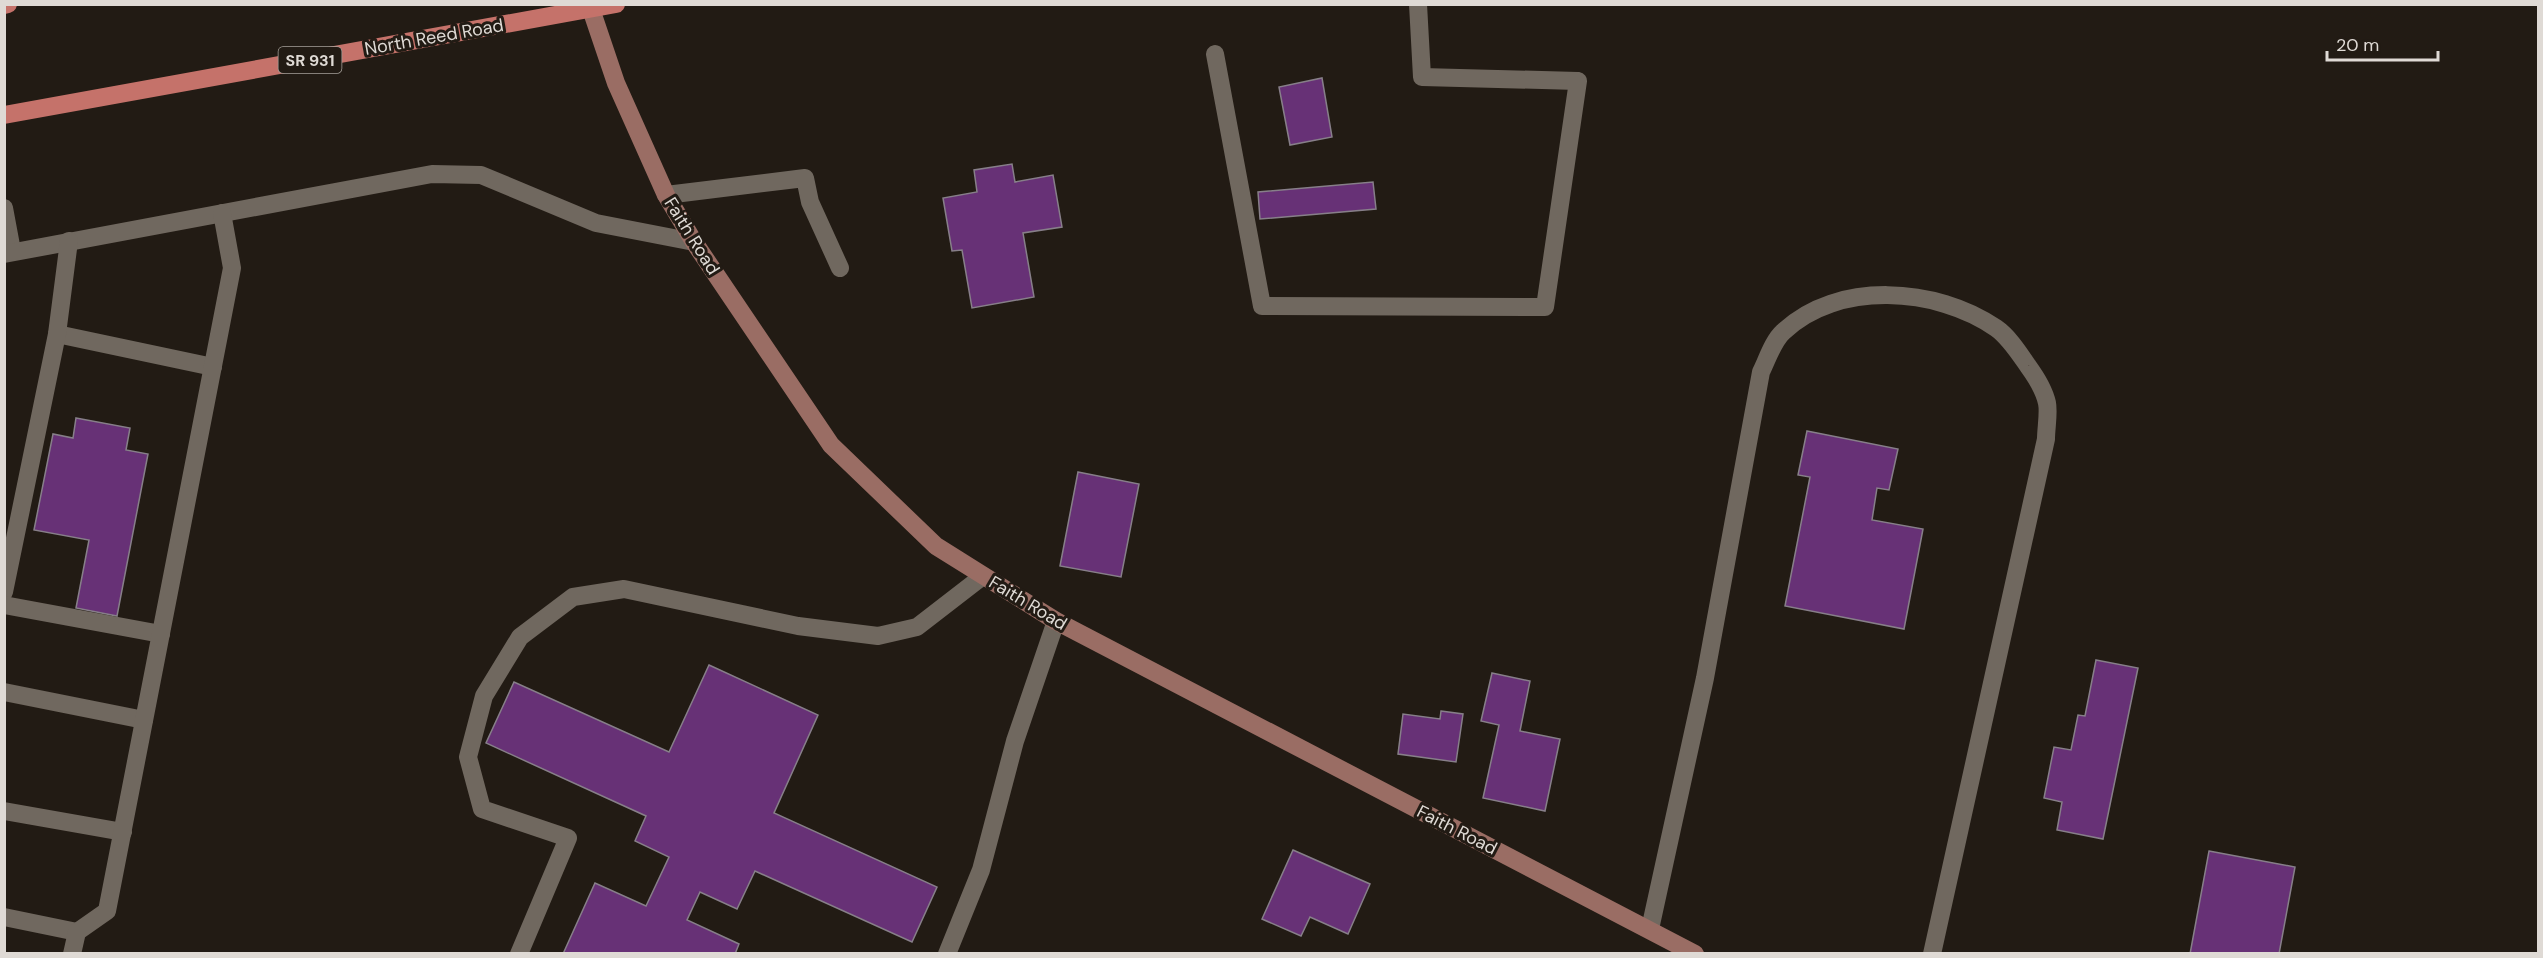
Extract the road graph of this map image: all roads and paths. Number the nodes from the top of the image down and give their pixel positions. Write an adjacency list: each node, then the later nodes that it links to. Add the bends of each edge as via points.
1 (616, 4): 3 (main road, North Reed Road / SR 931)
2 (1418, 4): 4 (lane, via 1422,77 1578,81 1545,307 1262,306)
3 (591, 9): 5 (main road, North Reed Road / SR 931); 6 (street, Faith Road, via 616,83)
4 (1215, 54)
5 (4, 115)
6 (666, 195): 10 (street, Faith Road); 12 (lane, via 805,178 810,202)
7 (4, 208): 11 (lane)
8 (222, 213): 9 (lane); 10 (lane, via 432,174 480,175 596,223); 14 (lane, via 232,267)
9 (69, 241): 11 (lane); 13 (lane)
10 (694, 242): 15 (street, Faith Road, via 831,445 936,546)
11 (8, 253)
12 (840, 268)
13 (57, 334): 14 (lane); 16 (lane)
14 (213, 367): 19 (lane)
15 (983, 576): 18 (street, Faith Road); 28 (lane, via 917,627 878,636 798,626 624,589 573,597 520,637 484,696 468,757 482,809 567,838)
16 (4, 592)
17 (4, 605): 19 (lane)
18 (1056, 621): 25 (street, Faith Road); 29 (lane, via 1015,741 981,870)
19 (161, 634): 21 (lane)
20 (4, 692): 21 (lane)
21 (144, 720): 23 (lane)
22 (4, 812): 23 (lane)
23 (123, 832): 26 (lane, via 107,911)
24 (4, 917): 26 (lane)
25 (1650, 929): 30 (street, Faith Road); 31 (lane, via 1705,678 1761,372 1781,333 1818,308 1883,293 1914,295 1997,328 2038,381 2047,404 2046,439)
26 (77, 932): 27 (lane)
27 (72, 954)
28 (519, 954)
29 (947, 954)
30 (1695, 954)
31 (1932, 954)

